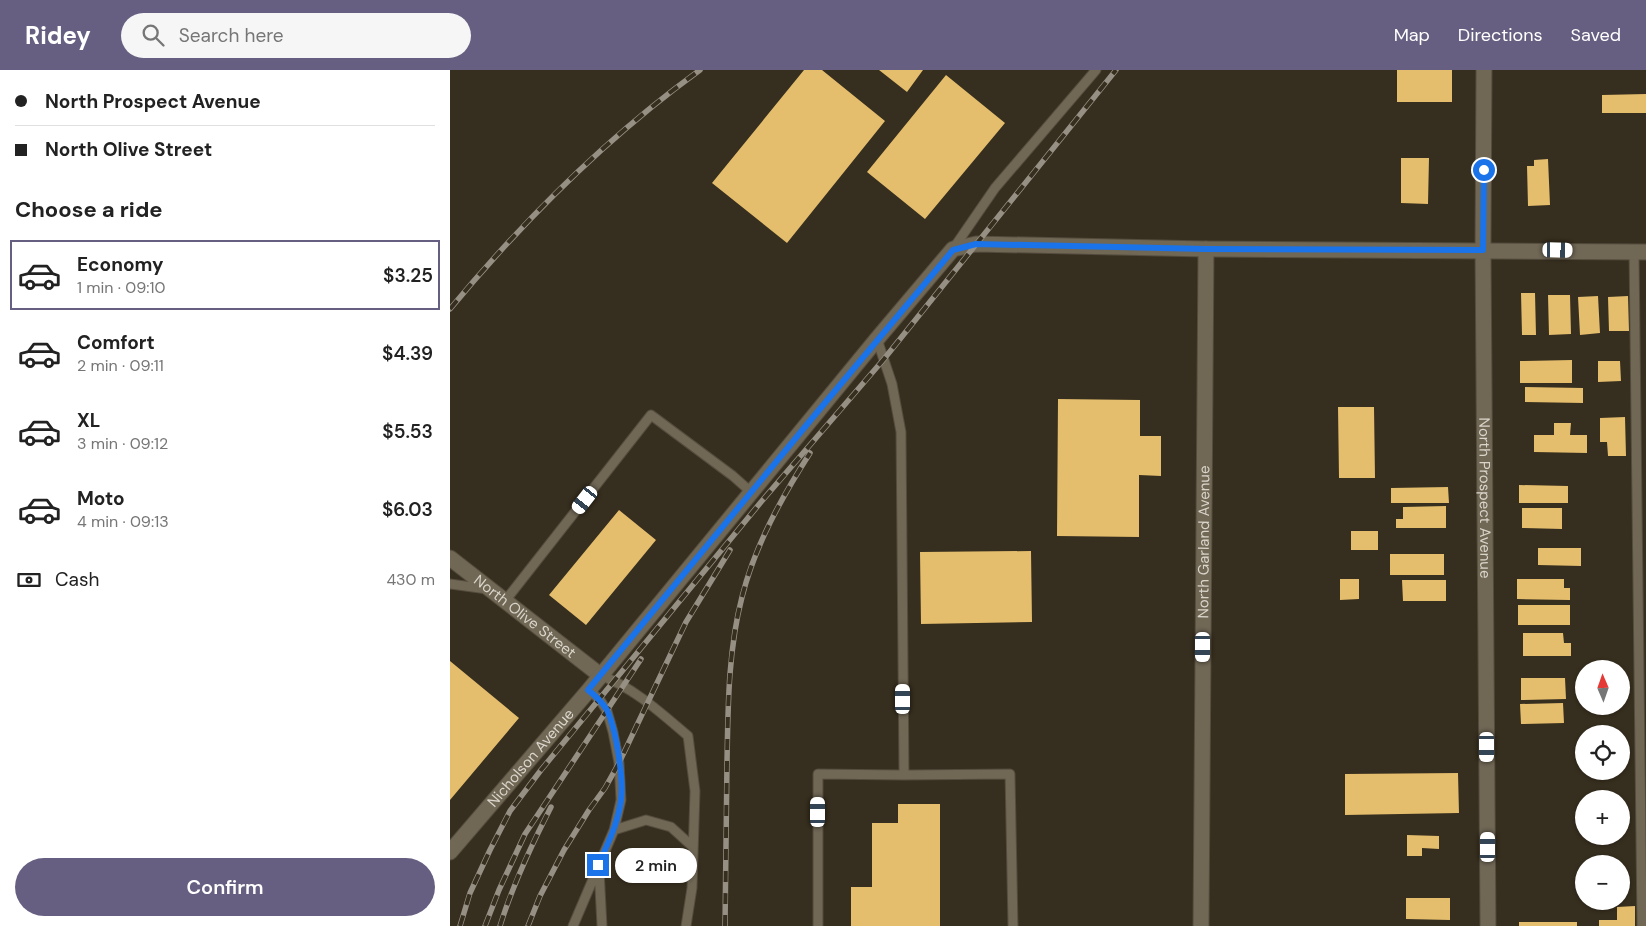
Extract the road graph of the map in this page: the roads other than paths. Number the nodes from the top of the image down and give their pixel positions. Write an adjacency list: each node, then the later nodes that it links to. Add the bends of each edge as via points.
1 (1096, 70): 4 (lane, via 995,188)
2 (1484, 70): 5 (street, North Prospect Avenue)
3 (1206, 249): 4 (street, via 976,244); 5 (street); 25 (street, North Garland Avenue)
4 (953, 250): 7 (street, Nicholson Avenue)
5 (1483, 250): 6 (street); 26 (street, North Prospect Avenue)
6 (1640, 251): 27 (lane)
7 (877, 340): 8 (street, Nicholson Avenue); 15 (lane, via 892,384 901,432)
8 (751, 492): 12 (lane, via 651,415); 13 (street, Nicholson Avenue)
9 (450, 558): 11 (street, North Olive Street)
10 (450, 584): 11 (lane)
11 (489, 589): 12 (street, North Olive Street)
12 (505, 601): 13 (street, North Olive Street)
13 (600, 675): 14 (street, Nicholson Avenue); 17 (lane, via 624,685 688,736 695,791)
14 (588, 690): 16 (lane, via 607,710 619,763 621,800); 18 (street, Nicholson Avenue)
15 (904, 775): 23 (lane, via 818,774); 24 (lane, via 1010,774)
16 (614, 830): 17 (lane, via 646,820 671,827); 19 (lane)
17 (693, 847): 22 (lane, via 692,888)
18 (450, 852)
19 (598, 865): 20 (lane); 21 (lane)
20 (573, 926)
21 (602, 926)
22 (686, 926)
23 (818, 926)
24 (1013, 926)
25 (1201, 926)
26 (1488, 926)
27 (1642, 926)

